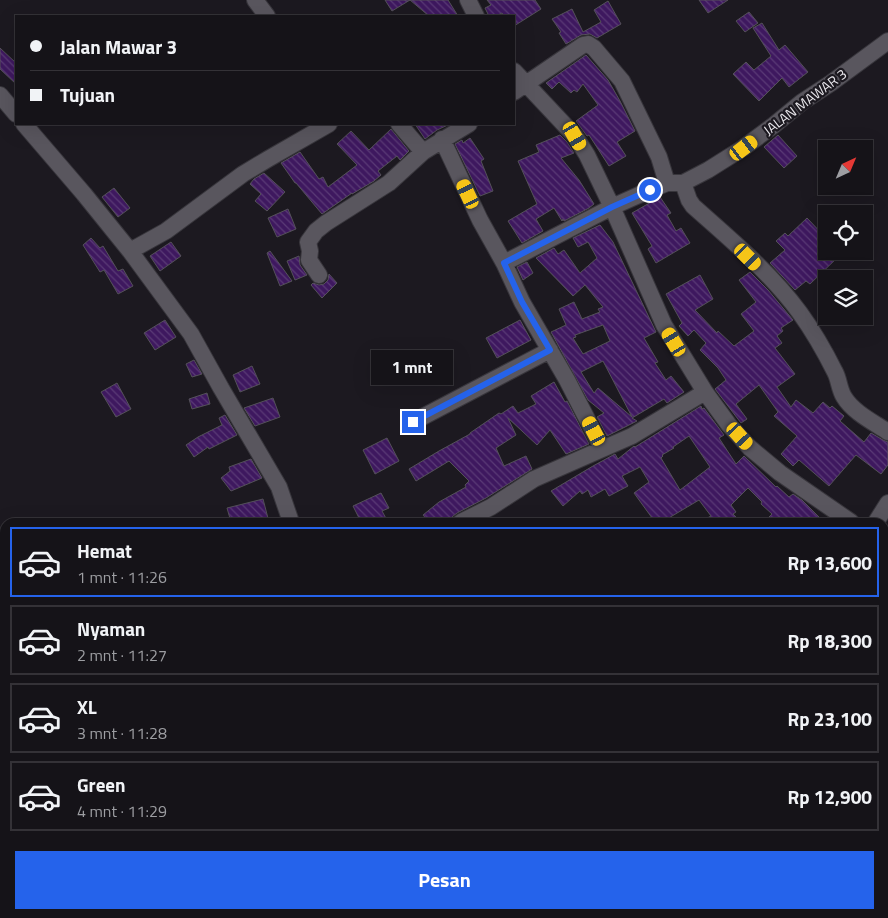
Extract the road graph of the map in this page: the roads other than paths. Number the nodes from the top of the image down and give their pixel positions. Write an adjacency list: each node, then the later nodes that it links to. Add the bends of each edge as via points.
1 (255, 0): 3 (street)
2 (468, 0): 4 (street)
3 (267, 15)
4 (476, 15)
5 (888, 41): 16 (street, JALAN MAWAR 3, via 744,148 708,170)
6 (515, 74): 7 (street)
7 (520, 88): 16 (street, via 588,44 622,81); 17 (street, via 557,116 575,136)
8 (0, 95): 9 (street)
9 (15, 113)
10 (25, 125): 18 (street)
11 (328, 125): 18 (street, via 268,158 166,231)
12 (400, 125): 15 (street)
13 (466, 125): 14 (street)
14 (442, 139): 15 (street); 19 (street)
15 (423, 152): 20 (street, via 389,182 316,231 308,242 309,260)
16 (675, 183): 17 (street, JALAN MAWAR 3); 24 (street, via 693,206 782,290 800,313 836,373 847,401)
17 (612, 207): 19 (street, JALAN MAWAR 3); 22 (street, via 664,325)
18 (130, 251): 27 (street, via 191,334 279,487)
19 (504, 263): 21 (street)
20 (319, 275)
21 (550, 350): 23 (street); 25 (street)
22 (705, 392): 25 (street, via 632,436); 29 (street, via 750,448)
23 (413, 422)
24 (888, 432)
25 (602, 448): 28 (street, via 534,479)
26 (888, 503): 30 (street)
27 (290, 518)
28 (469, 518)
29 (845, 518)
30 (879, 518)

